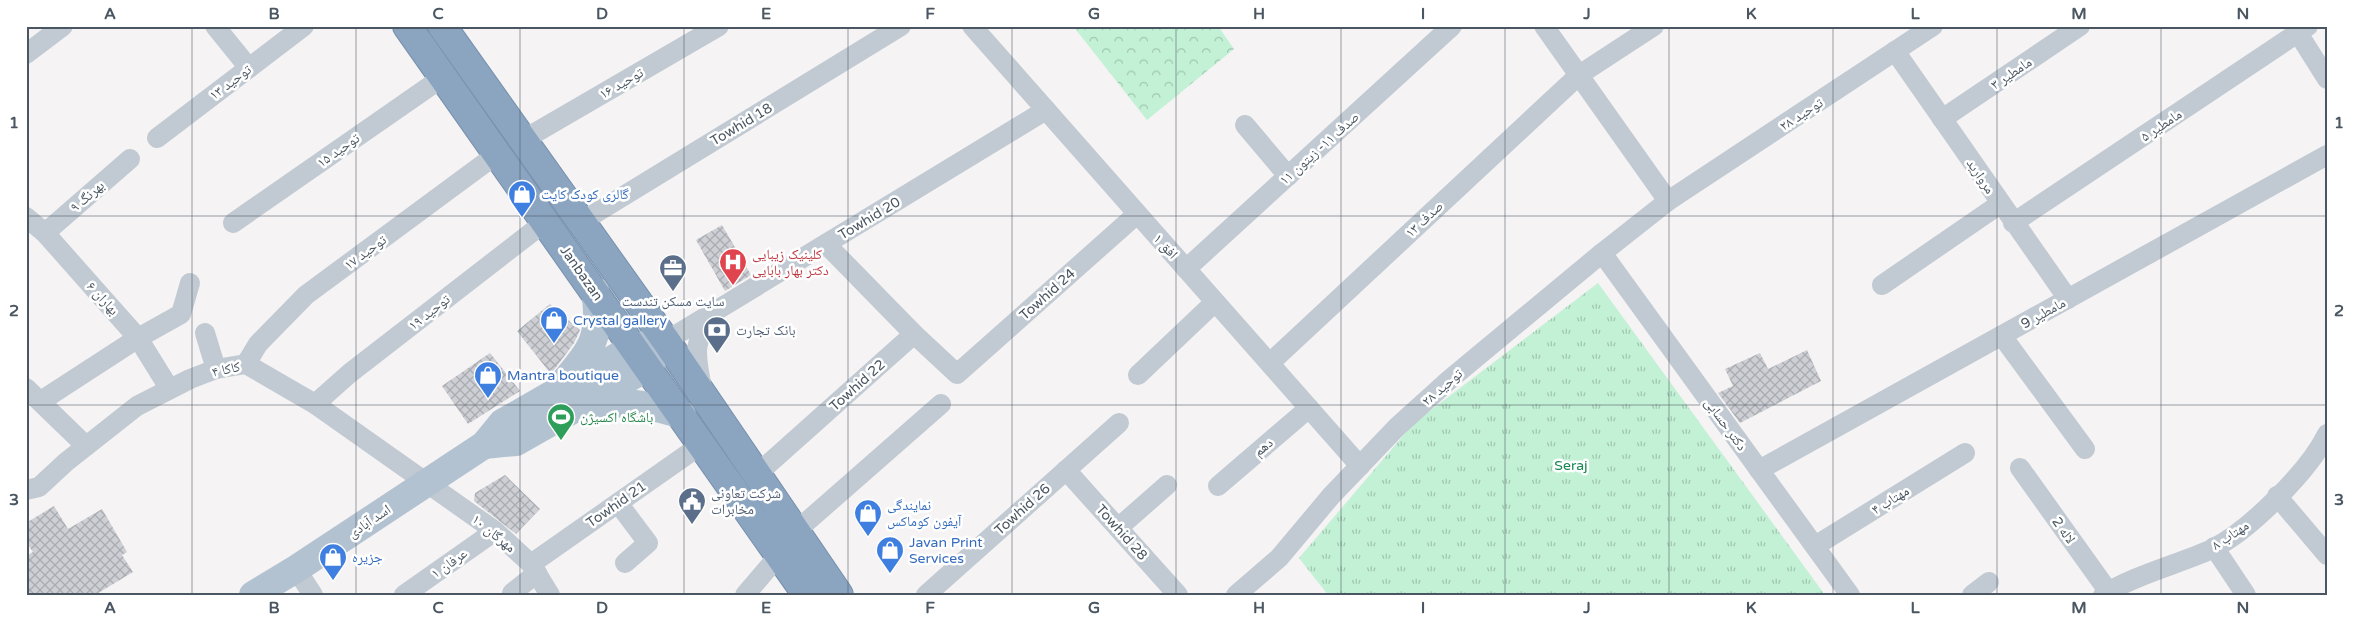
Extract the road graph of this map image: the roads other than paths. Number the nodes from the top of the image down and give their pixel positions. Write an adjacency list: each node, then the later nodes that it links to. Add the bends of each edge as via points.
1 (63, 26): 16 (street)
2 (215, 26): 17 (street)
3 (304, 26): 17 (street, توحید ۱۳)
4 (407, 26): 19 (highway, Janbazan)
5 (442, 26): 25 (highway, Janbazan)
6 (719, 26): 25 (street, توحید ۱۶)
7 (901, 26): 35 (street, Towhid 18)
8 (972, 26): 21 (street, افق ۱)
9 (1452, 26): 29 (street, صدف ۱۱- زیتون ۱۱)
10 (1544, 26): 18 (street)
11 (1654, 26): 18 (street, صدف ۱۳)
12 (1933, 26): 15 (street, توحید ۲۸)
13 (2080, 26): 22 (street, مامطیر ۳)
14 (2303, 30): 20 (street); 37 (street, مامطیر ۵)
15 (1895, 51): 22 (street, مروارید); 30 (street, توحید ۲۸)
16 (26, 54)
17 (248, 68): 24 (street, توحید ۱۳)
18 (1579, 75): 30 (street); 54 (street, صدف ۱۳)
19 (442, 77): 26 (highway, Janbazan); 36 (street, توحید ۱۵)
20 (2327, 79)
21 (1046, 110): 32 (street, افق ۱); 39 (street, Towhid 20)
22 (1942, 119): 31 (street, مروارید)
23 (1245, 125): 29 (street)
24 (156, 138)
25 (523, 140): 35 (highway, Janbazan)
26 (497, 154): 34 (highway, Janbazan); 55 (street, توحید ۱۷, via 306,295 258,344)
27 (2327, 154): 45 (street, مامطیر 9)
28 (130, 159): 38 (street, بهرنگ ۹)
29 (1288, 176): 41 (street, صدف ۱۱- زیتون ۱۱)
30 (1668, 201): 40 (street, توحید ۲۸)
31 (2000, 204): 37 (street, مروارید); 43 (street)
32 (1137, 214): 41 (street, افق ۱); 49 (street, Towhid 24, via 957,374)
33 (26, 217): 38 (street, بهاران ۶)
34 (545, 222): 44 (highway, Janbazan); 62 (street, توحید ۱۹, via 350,373)
35 (581, 222): 52 (highway, Janbazan)
36 (233, 223)
37 (2013, 223): 45 (street, مروارید)
38 (45, 233): 51 (street, بهاران ۶)
39 (826, 244): 47 (street, Towhid 20); 49 (street)
40 (1602, 253): 72 (street, توحید ۲۸, via 1450,380 1397,427); 75 (street, دکتر حسابی)
41 (1186, 269): 46 (street, افق ۱)
42 (190, 283): 51 (street, via 181,314)
43 (1882, 285)
44 (595, 291): 53 (highway, Janbazan); 61 (main road, via 599,316 595,336)
45 (2068, 299): 50 (street, مامطیر 9)
46 (1215, 302): 54 (street, افق ۱); 57 (street)
47 (721, 308): 52 (street, Towhid 20); 60 (street, via 701,333 695,355)
48 (205, 333): 56 (street)
49 (914, 334): 76 (street, Towhid 22)
50 (2002, 336): 70 (street); 75 (street, مامطیر 9)
51 (138, 338): 58 (street, بهاران ۶); 59 (street)
52 (666, 341): 53 (main road, اسد آبادی); 60 (highway, Janbazan)
53 (641, 357): 61 (main road, اسد آبادی); 65 (highway, Janbazan)
54 (1270, 363): 64 (street, افق ۱)
55 (246, 364): 56 (street, کاکا ۴); 62 (street, کاکا ۴)
56 (216, 369): 58 (street, کاکا ۴)
57 (1138, 375)
58 (169, 388): 69 (street, کاکا ۴, via 137,406)
59 (33, 395): 69 (street)
60 (704, 397): 76 (highway, Janbazan)
61 (560, 403): 65 (main road, via 626,402); 77 (main road, اسد آبادی, via 502,423 484,444)
62 (315, 404): 77 (street, کاکا ۴)
63 (941, 404): 85 (street)
64 (1309, 408): 72 (street, افق ۱); 80 (street, دهم)
65 (682, 415): 68 (highway, Janbazan)
66 (1119, 423): 74 (street, Towhid 26)
67 (2325, 443): 81 (street, مهتاب ۸)
68 (702, 444): 82 (street, Towhid 21); 89 (highway, Janbazan)
69 (86, 446): 78 (street, کاکا ۴)
70 (2085, 449)
71 (1965, 453): 86 (street, مهتاب ۴)
72 (1360, 466): 96 (street, توحید ۲۸, via 1279,558)
73 (2020, 468): 95 (street, لاله 2)
74 (1066, 470): 83 (street, Towhid 28); 104 (street, Towhid 26)
75 (1759, 470): 86 (street, دکتر حسابی)
76 (756, 475): 85 (highway, Janbazan)
77 (427, 482): 84 (street, مهرگان ۱۰); 91 (main road, اسد آبادی)
78 (30, 483)
79 (1167, 485): 83 (street)
80 (1218, 486)
81 (2277, 496): 87 (street, مهتاب ۸, via 2250,523); 88 (street)
82 (618, 503): 90 (street, via 648,542); 92 (street, Towhid 21)
83 (1118, 528): 105 (street, Towhid 28)
84 (495, 531): 92 (street, مهرگان ۱۰); 99 (street, عرفان ۱)
85 (795, 532): 103 (highway, Janbazan)
86 (1815, 546): 106 (street, دکتر حسابی)
87 (2214, 548): 95 (street, مهتاب ۸); 108 (street)
88 (2327, 554)
89 (779, 555): 101 (street); 102 (highway, Janbazan)
90 (625, 563)
91 (296, 569): 97 (main road, اسد آبادی); 98 (street)
92 (534, 569): 94 (street, Towhid 21); 100 (street, مهرگان ۱۰)
93 (1989, 582): 107 (street)
94 (512, 593)
95 (2106, 593)
96 (1237, 594)
97 (252, 595)
98 (313, 595)
99 (404, 595)
100 (550, 595)
101 (745, 595)
102 (807, 595)
103 (839, 595)
104 (926, 595)
105 (1178, 595)
106 (1850, 595)
107 (1972, 595)
108 (2246, 595)

